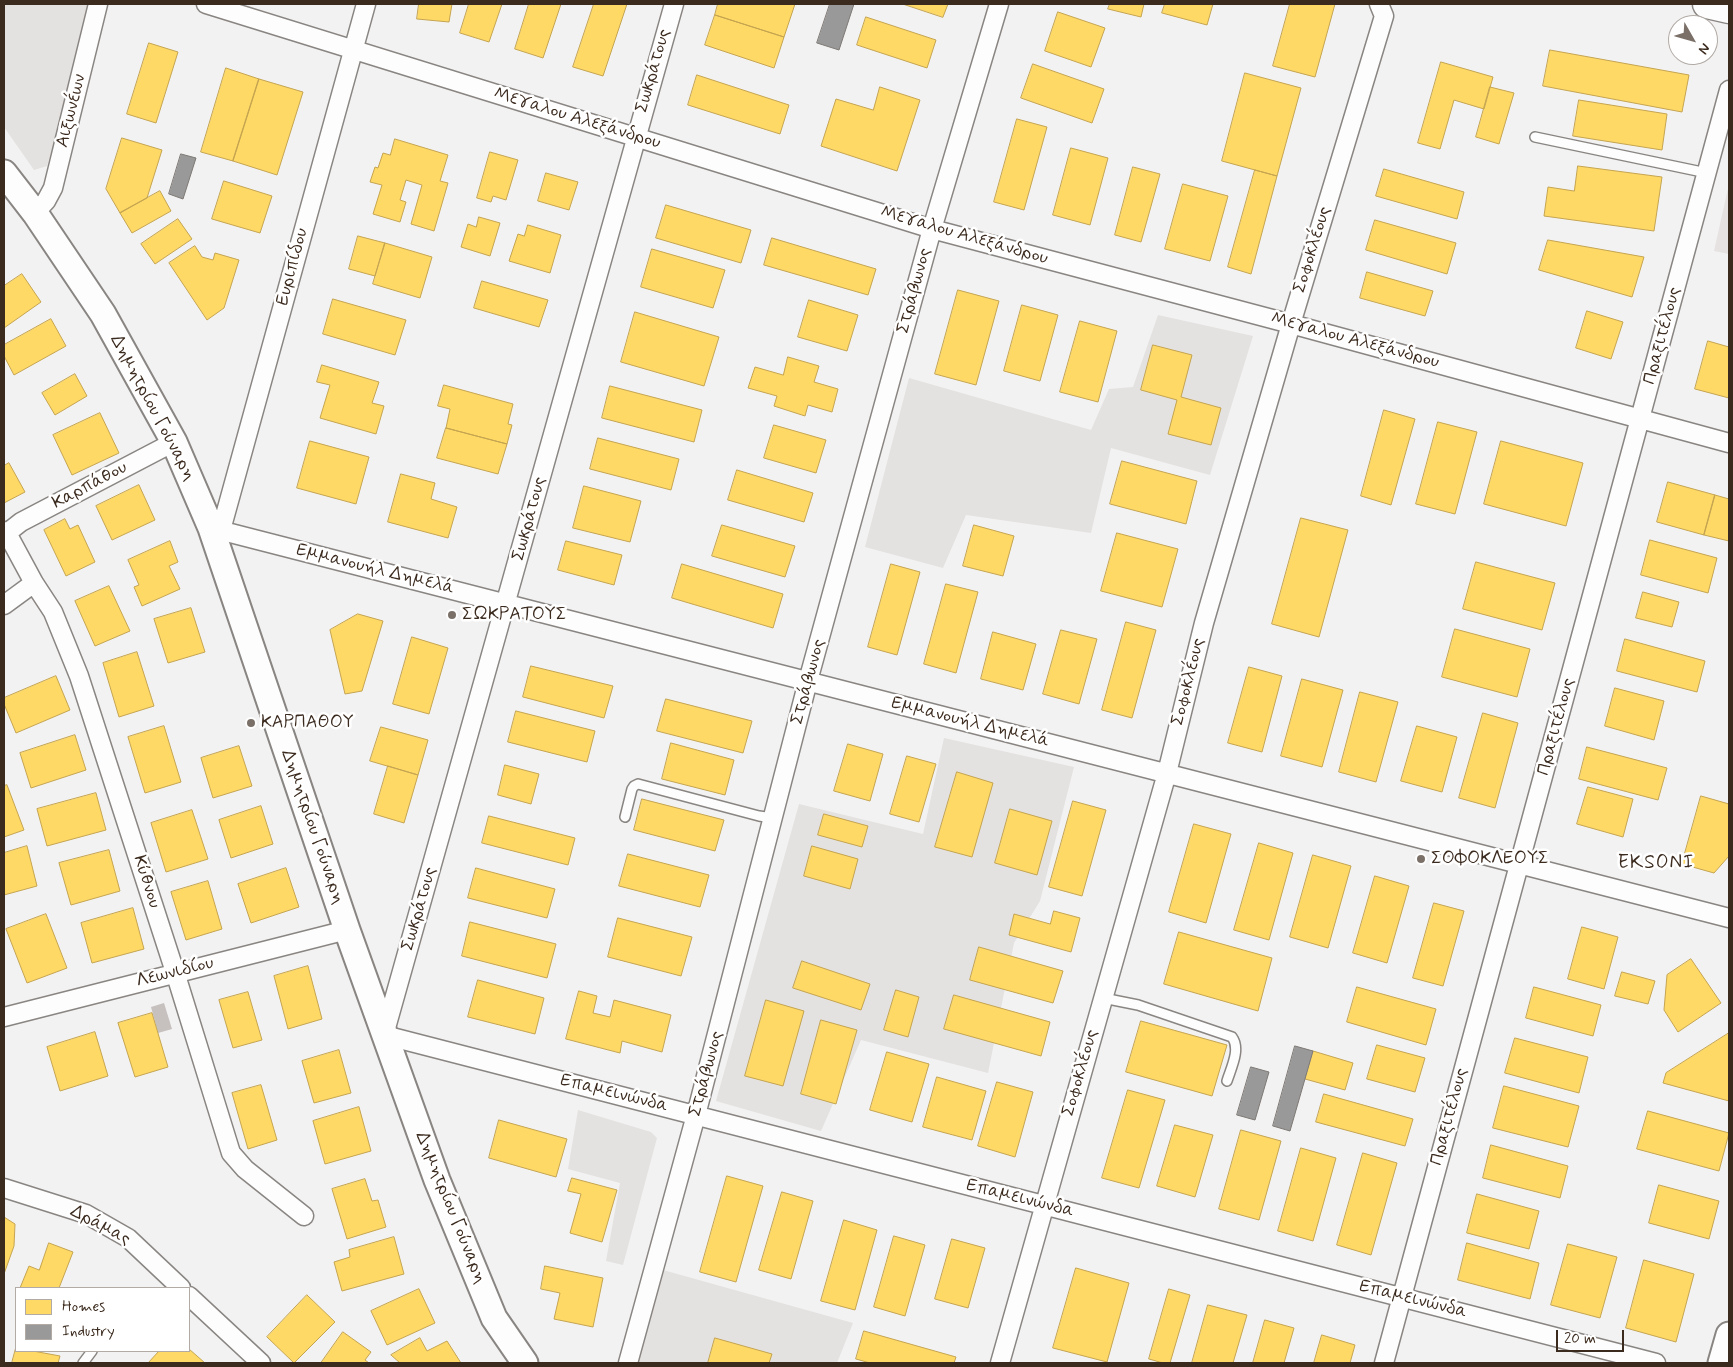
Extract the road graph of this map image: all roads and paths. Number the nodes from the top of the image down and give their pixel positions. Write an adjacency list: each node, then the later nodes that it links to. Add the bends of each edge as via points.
1 (98, 4): 15 (street, Αιξωνέων, via 53,188)
2 (206, 4): 9 (street, Μεγαλου Αλεξάνδρου)
3 (366, 4): 9 (street, Ευριπίδου)
4 (674, 4): 12 (street, Σωκράτους)
5 (999, 4): 16 (street, Στράβωνος)
6 (1379, 4): 17 (street, Σοφοκλέους, via 1384,16)
7 (1707, 4): 8 (main road)
8 (1729, 9)
9 (352, 49): 12 (street, Μεγαλου Αλεξάνδρου); 21 (street, Ευριπίδου)
10 (1729, 90): 14 (street, Πραξιτέλους)
11 (1535, 137): 14 (lane)
12 (635, 138): 16 (street, Μεγαλου Αλεξάνδρου); 24 (street, Σωκράτους)
13 (4, 173): 15 (main road, Δημητρίου Γούναρη)
14 (1707, 173): 18 (street, Πραξιτέλους)
15 (35, 213): 19 (main road, Δημητρίου Γούναρη, via 103,314)
16 (932, 229): 17 (street, Μεγαλου Αλεξάνδρου); 26 (street, Στράβωνος)
17 (1291, 324): 18 (street, Μεγαλου Αλεξάνδρου); 27 (street, Σοφοκλέους, via 1204,623)
18 (1640, 418): 20 (street, Μεγαλου Αλεξάνδρου); 30 (street, Πραξιτέλους)
19 (174, 442): 21 (main road, Δημητρίου Γούναρη); 22 (street, Καρπάθου)
20 (1729, 443)
21 (216, 529): 24 (street, Εμμανουήλ Δημελά); 32 (main road, Δημητρίου Γούναρη)
22 (5, 532): 23 (street, Κύθνου)
23 (34, 583): 25 (street); 33 (street, Κύθνου, via 53,612 79,676)
24 (506, 604): 26 (street, Εμμανουήλ Δημελά); 36 (street, Σωκράτους)
25 (4, 605)
26 (808, 681): 27 (street, Εμμανουήλ Δημελά); 29 (street, Στράβωνος)
27 (1166, 773): 30 (street, Εμμανουήλ Δημελά); 34 (street, Σοφοκλέους)
28 (625, 817): 29 (lane, via 632,789 638,784)
29 (773, 818): 38 (street, Στράβωνος)
30 (1519, 864): 31 (street, Εμμανουήλ Δημελά); 43 (street, Πραξιτέλους)
31 (1729, 918)
32 (346, 930): 33 (street, Λεωνιδίου); 36 (main road, Δημητρίου Γούναρη)
33 (176, 972): 35 (street, Λεωνιδίου); 41 (street, Κύθνου, via 231,1153 245,1169)
34 (1103, 998): 37 (lane, via 1232,1037 1236,1049); 40 (street, Σοφοκλέους)
35 (4, 1017)
36 (384, 1035): 38 (street, Επαμεινώνδα); 49 (main road, Δημητρίου Γούναρη, via 437,1180 494,1318)
37 (1227, 1081)
38 (696, 1115): 40 (street, Επαμεινώνδα); 50 (street, Στράβωνος)
39 (4, 1188): 42 (street, Δράμας, via 86,1214 120,1233)
40 (1044, 1205): 43 (street, Επαμεινώνδα); 51 (street, Σοφοκλέους)
41 (304, 1216)
42 (178, 1287)
43 (1402, 1297): 52 (street, Πραξιτέλους); 53 (street, Επαμεινώνδα)
44 (190, 1299): 48 (street, Δράμας)
45 (1729, 1335): 54 (main road)
46 (91, 1352): 47 (lane)
47 (83, 1363)
48 (260, 1363)
49 (526, 1363)
50 (628, 1363)
51 (1000, 1363)
52 (1384, 1363)
53 (1656, 1363)
54 (1721, 1363)

